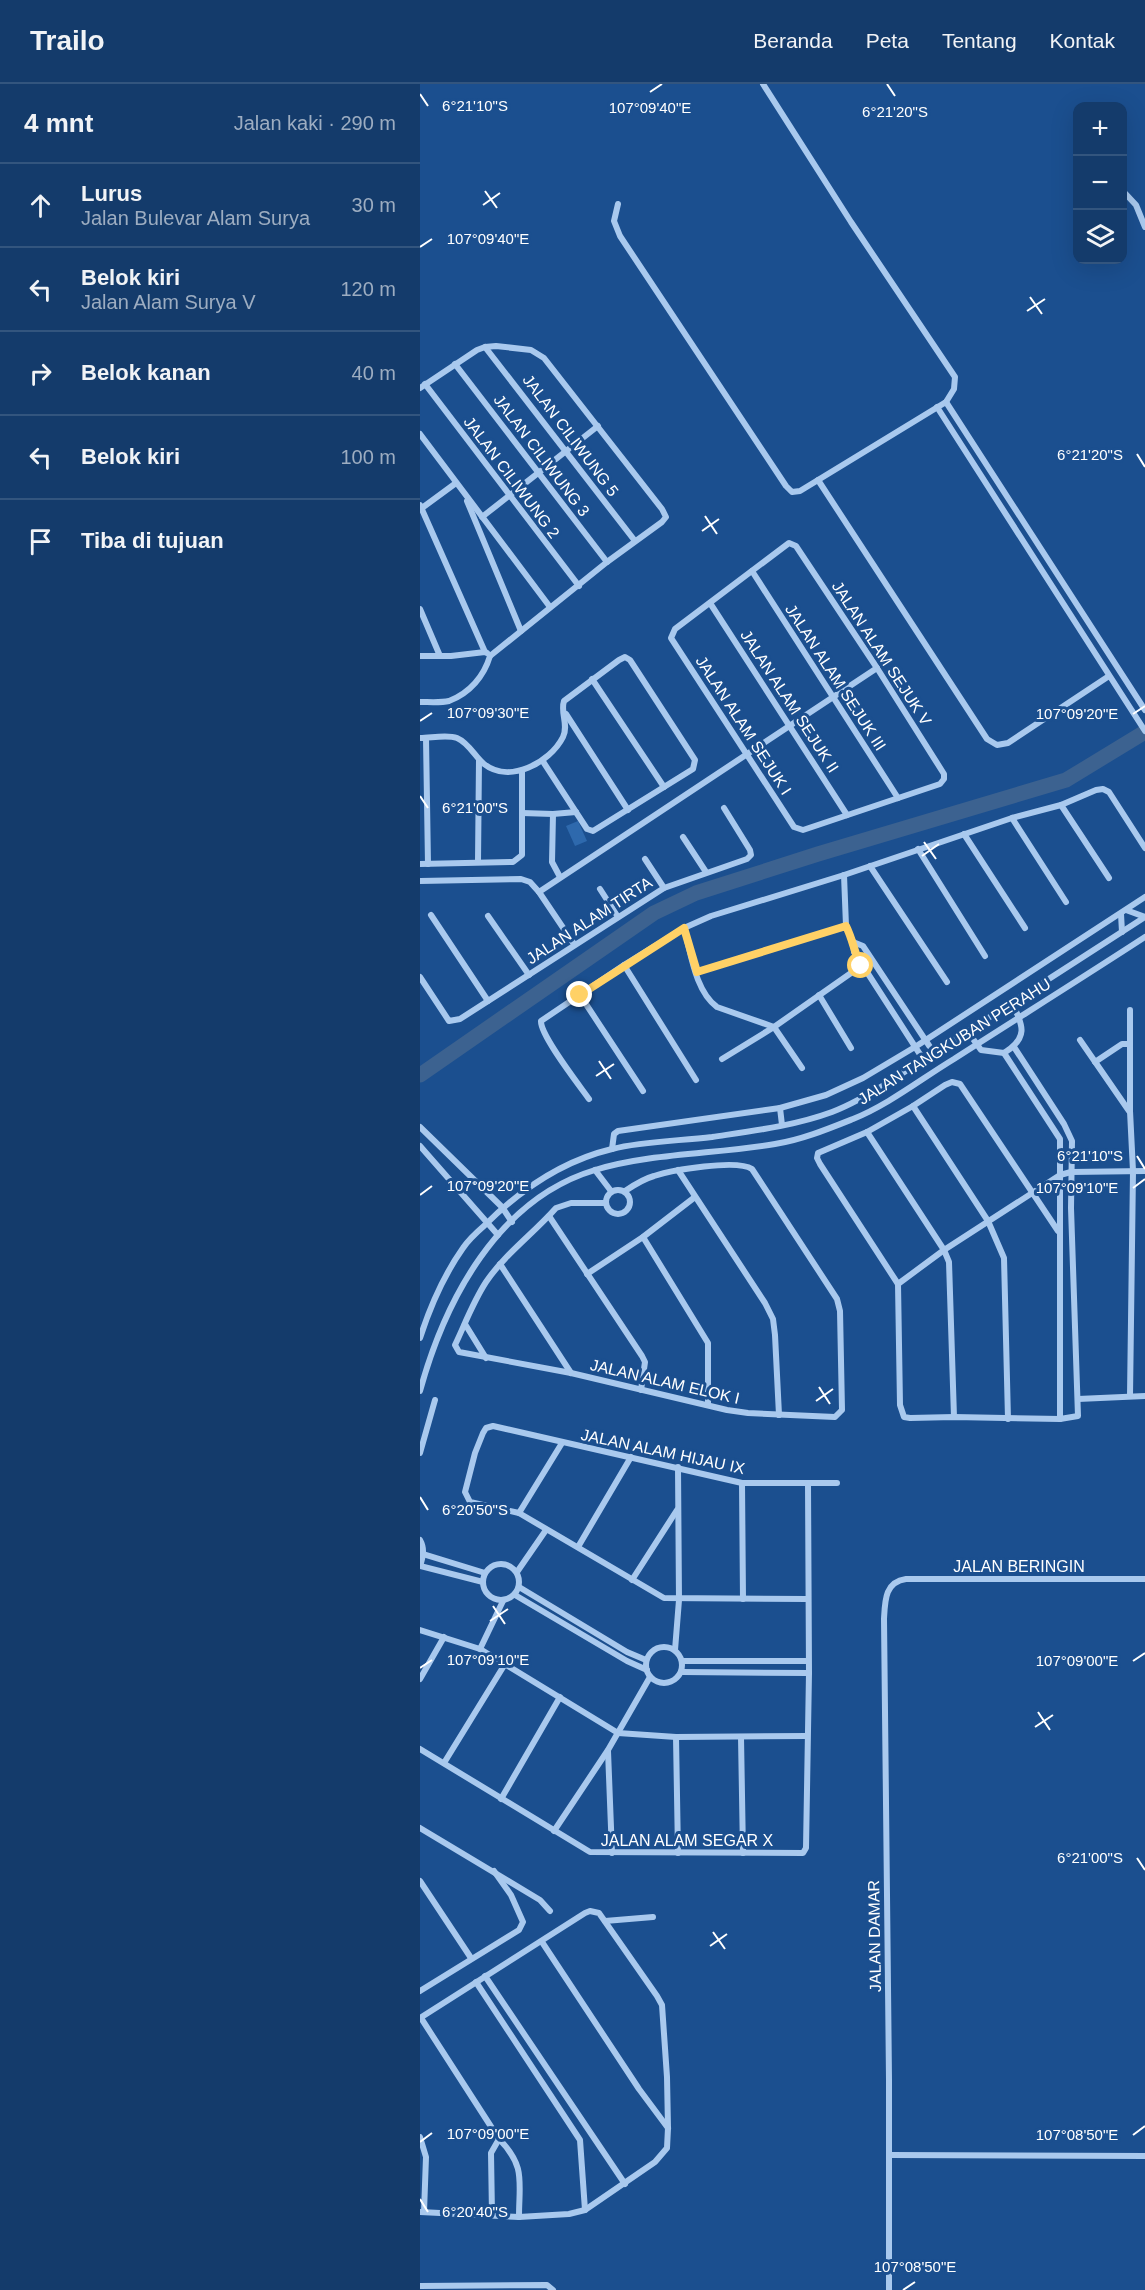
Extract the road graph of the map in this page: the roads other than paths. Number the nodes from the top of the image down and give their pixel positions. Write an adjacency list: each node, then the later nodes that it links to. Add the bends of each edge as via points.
1 (763, 84): 8 (street, via 955,377 954,389)
2 (1127, 195): 4 (street, via 1136,205)
3 (618, 204): 14 (street, via 614,221 620,236 786,486 792,492 800,491)
4 (1145, 227)
5 (485, 346): 6 (street); 10 (street, via 531,350 544,358); 12 (street, JALAN CILIWUNG 5)
6 (455, 364): 7 (street); 13 (street, JALAN CILIWUNG 3)
7 (423, 386): 17 (street, JALAN CILIWUNG 2)
8 (946, 402): 9 (street); 36 (street)
9 (937, 407): 14 (street); 32 (street)
10 (598, 426): 12 (street); 20 (street, via 666,517)
11 (420, 434): 15 (street)
12 (566, 451): 13 (street); 20 (street, JALAN CILIWUNG 5)
13 (538, 472): 17 (street); 21 (street, JALAN CILIWUNG 3)
14 (818, 480): 32 (street, via 987,739 997,745 1008,742)
15 (456, 483): 16 (street); 18 (street)
16 (465, 495): 19 (street); 27 (street)
17 (509, 495): 19 (street); 23 (street, JALAN CILIWUNG 2)
18 (421, 507): 28 (street)
19 (482, 517): 25 (street)
20 (635, 541): 21 (street)
21 (607, 562): 23 (street)
22 (752, 571): 24 (street); 31 (street, JALAN ALAM SEJUK V, via 793,544); 34 (street, JALAN ALAM SEJUK III)
23 (579, 586): 25 (street)
24 (710, 603): 38 (street, JALAN ALAM SEJUK II); 41 (street, JALAN ALAM SEJUK I, via 672,633 671,638)
25 (550, 607): 27 (street)
26 (420, 609): 30 (street)
27 (521, 631): 28 (street)
28 (488, 654): 30 (street); 35 (street, via 483,674 471,687 447,702)
29 (420, 656): 30 (street)
30 (440, 656)
31 (877, 668): 34 (street); 46 (street, JALAN ALAM SEJUK V, via 944,774 940,784)
32 (1110, 676): 39 (street)
33 (592, 679): 37 (street, via 564,701); 45 (street); 45 (street, via 625,657 630,660 695,760 693,768)
34 (833, 697): 38 (street); 46 (street, JALAN ALAM SEJUK III)
35 (420, 702)
36 (1145, 710)
37 (564, 711): 43 (street, via 564,735); 49 (street)
38 (790, 726): 41 (street); 53 (street, JALAN ALAM SEJUK II)
39 (1145, 731)
40 (423, 738): 42 (street, via 460,739); 62 (street)
41 (748, 754): 53 (street, JALAN ALAM SEJUK I, via 794,827 803,830); 66 (street)
42 (479, 760): 44 (street, via 496,770); 60 (street)
43 (542, 760): 44 (street); 50 (street)
44 (522, 772): 51 (street)
45 (664, 787): 49 (street)
46 (898, 798): 53 (street)
47 (1061, 805): 54 (street); 58 (street, via 1096,790 1109,792); 67 (street)
48 (724, 808): 64 (street, JALAN ALAM TIRTA, via 751,855)
49 (628, 810): 50 (street, via 592,831)
50 (576, 812): 52 (street)
51 (522, 813): 52 (street); 60 (street, via 519,859)
52 (553, 814): 66 (street, via 552,862)
53 (847, 815)
54 (1012, 818): 55 (street); 73 (street)
55 (964, 834): 57 (street); 81 (street)
56 (683, 837): 64 (street)
57 (918, 849): 63 (street); 86 (street)
58 (1145, 849)
59 (645, 859): 69 (street)
60 (478, 862): 62 (street)
61 (420, 864): 62 (street)
62 (428, 864)
63 (870, 866): 65 (street); 92 (street)
64 (706, 872): 69 (street, JALAN ALAM TIRTA)
65 (844, 875): 79 (street); 80 (street)
66 (560, 877): 71 (street)
67 (1109, 879)
68 (420, 881): 71 (street, via 521,879)
69 (664, 888): 77 (street, JALAN ALAM TIRTA)
70 (600, 890): 77 (street)
71 (539, 892): 85 (street)
72 (1145, 897): 74 (street)
73 (1066, 902)
74 (1123, 912): 78 (street); 82 (street); 103 (street)
75 (431, 915): 95 (street)
76 (488, 916): 90 (street)
77 (618, 917): 85 (street, JALAN ALAM TIRTA)
78 (1145, 917): 82 (street, JALAN TANGKUBAN PERAHU)
79 (846, 926): 84 (street); 89 (street)
80 (684, 928): 87 (street); 89 (street)
81 (1025, 928)
82 (1122, 932): 96 (street, JALAN TANGKUBAN PERAHU)
83 (1145, 937): 100 (street, JALAN TANGKUBAN PERAHU)
84 (854, 942): 88 (street); 97 (street, via 863,946)
85 (574, 944): 90 (street, JALAN ALAM TIRTA)
86 (985, 956)
87 (624, 965): 93 (street); 116 (street)
88 (861, 966): 94 (street); 99 (street)
89 (697, 972): 101 (street, via 704,993 717,1007)
90 (529, 975): 95 (street, JALAN ALAM TIRTA)
91 (420, 977): 95 (street, JALAN ALAM TIRTA, via 449,1021 455,1022)
92 (947, 982)
93 (580, 995): 117 (street); 118 (street, via 542,1020 541,1026)
94 (819, 995): 101 (street); 109 (street)
95 (488, 1001)
96 (1012, 1003): 100 (street); 102 (street, JALAN TANGKUBAN PERAHU)
97 (903, 1007): 99 (street); 103 (street)
98 (1130, 1010): 105 (street)
99 (893, 1014): 107 (street)
100 (1020, 1018): 106 (street, JALAN TANGKUBAN PERAHU); 108 (street, via 1022,1032)
101 (774, 1027): 112 (street); 115 (street)
102 (968, 1032): 106 (street); 110 (street, JALAN TANGKUBAN PERAHU)
103 (925, 1040): 107 (street); 110 (street)
104 (1080, 1040): 114 (street)
105 (1130, 1044): 114 (street, via 1122,1044); 121 (street)
106 (975, 1045): 111 (street); 128 (street, JALAN TANGKUBAN PERAHU, via 856,1118 777,1144)
107 (915, 1047): 113 (street); 120 (street, via 826,1095)
108 (1014, 1047): 111 (street); 135 (street, via 1068,1131 1072,1141)
109 (851, 1048)
110 (934, 1053): 113 (street, JALAN TANGKUBAN PERAHU)
111 (1006, 1056): 136 (street, via 1060,1139)
112 (722, 1059)
113 (923, 1059): 122 (street, JALAN TANGKUBAN PERAHU, via 833,1112)
114 (1095, 1062): 121 (street)
115 (802, 1068)
116 (696, 1080)
117 (644, 1090)
118 (589, 1099)
119 (913, 1106): 124 (street); 139 (street, via 952,1082 960,1084); 144 (street)
120 (780, 1108): 122 (street); 127 (street, via 618,1131)
121 (1130, 1112): 132 (street)
122 (782, 1125): 125 (street, JALAN TANGKUBAN PERAHU)
123 (420, 1127): 129 (street)
124 (867, 1132): 150 (street); 153 (street, via 818,1154 817,1158)
125 (711, 1137): 127 (street, JALAN TANGKUBAN PERAHU); 128 (street)
126 (420, 1146): 134 (street)
127 (612, 1149): 142 (street, JALAN TANGKUBAN PERAHU, via 586,1156 545,1176)
128 (715, 1152): 130 (street, JALAN TANGKUBAN PERAHU)
129 (453, 1161): 134 (street); 142 (street)
130 (595, 1170): 137 (street); 145 (street, JALAN TANGKUBAN PERAHU, via 550,1190)
131 (678, 1170): 138 (street, via 644,1179); 140 (street); 166 (street, JALAN ALAM ELOK I, via 740,1164 752,1169 837,1299 842,1410 835,1417)
132 (1133, 1171): 133 (street); 135 (street); 161 (street)
133 (1145, 1171)
134 (443, 1173): 146 (street)
135 (1071, 1173): 136 (street); 163 (street)
136 (1060, 1175): 139 (street); 147 (street)
137 (611, 1191): 138 (street); 141 (street)
138 (625, 1191): 141 (street, via 630,1204 621,1214 608,1210)
139 (1033, 1193): 144 (street); 147 (street)
140 (695, 1197): 149 (street); 166 (street, via 773,1320)
141 (605, 1203): 143 (street, via 563,1205)
142 (502, 1207): 145 (street); 146 (street, JALAN TANGKUBAN PERAHU)
143 (549, 1216): 151 (street); 152 (street)
144 (988, 1221): 150 (street); 168 (street, via 1004,1258)
145 (512, 1222): 148 (street, JALAN TANGKUBAN PERAHU)
146 (486, 1223): 148 (street); 155 (street, JALAN TANGKUBAN PERAHU, via 455,1260)
147 (1058, 1231): 169 (street)
148 (498, 1235): 158 (street, JALAN TANGKUBAN PERAHU, via 457,1294)
149 (643, 1237): 152 (street); 165 (street, via 708,1343)
150 (945, 1250): 153 (street); 167 (street, via 951,1276)
151 (500, 1264): 154 (street, via 474,1301); 157 (street)
152 (587, 1274): 159 (street, via 645,1362)
153 (898, 1284): 167 (street, via 900,1405 904,1417)
154 (465, 1324): 156 (street); 156 (street, JALAN ALAM ELOK I, via 456,1349)
155 (420, 1338)
156 (486, 1358): 157 (street, JALAN ALAM ELOK I)
157 (571, 1373): 159 (street, JALAN ALAM ELOK I)
158 (421, 1380): 160 (street, JALAN TANGKUBAN PERAHU)
159 (641, 1390): 165 (street, JALAN ALAM ELOK I)
160 (420, 1391)
161 (1130, 1396): 162 (street); 163 (street)
162 (1145, 1396)
163 (1078, 1399): 169 (street, via 1077,1417)
164 (435, 1400): 171 (street)
165 (708, 1404): 166 (street, JALAN ALAM ELOK I)
166 (779, 1415)
167 (954, 1417): 168 (street)
168 (1008, 1419): 169 (street)
169 (1060, 1419)
170 (562, 1443): 172 (street, JALAN ALAM HIJAU IX); 178 (street); 178 (street, JALAN ALAM HIJAU IX, via 498,1426 486,1428 474,1453 465,1492 470,1502)
171 (420, 1453)
172 (631, 1457): 173 (street, JALAN ALAM HIJAU IX); 181 (street)
173 (678, 1467): 174 (street, JALAN ALAM HIJAU IX); 177 (street)
174 (742, 1483): 175 (street, JALAN ALAM HIJAU IX); 192 (street)
175 (808, 1483): 176 (street, JALAN ALAM HIJAU IX); 193 (street)
176 (837, 1483)
177 (678, 1509): 187 (street); 194 (street)
178 (519, 1513): 179 (street)
179 (546, 1530): 181 (street); 184 (street)
180 (420, 1540): 182 (street)
181 (578, 1547): 187 (street)
182 (422, 1554): 183 (street); 185 (street)
183 (420, 1566): 188 (street)
184 (517, 1572): 185 (street, via 501,1564 491,1566); 190 (street)
185 (485, 1573): 188 (street)
186 (1145, 1579): 189 (street, JALAN BERINGIN, via 906,1579)
187 (632, 1580): 194 (street, via 664,1598)
188 (483, 1582): 195 (street, via 488,1596)
189 (893, 1584): 239 (street, JALAN DAMAR, via 887,1592 884,1618)
190 (519, 1587): 191 (street); 200 (street)
191 (514, 1595): 195 (street); 204 (street)
192 (743, 1599): 193 (street); 194 (street)
193 (807, 1599): 202 (street)
194 (679, 1600): 199 (street)
195 (502, 1601): 198 (street)
196 (420, 1630): 197 (street)
197 (444, 1637): 198 (street); 208 (street)
198 (480, 1649): 203 (street)
199 (675, 1650): 200 (street, via 662,1646); 201 (street)
200 (646, 1660): 204 (street)
201 (683, 1661): 202 (street); 205 (street)
202 (808, 1661): 206 (street)
203 (505, 1664): 209 (street); 216 (street)
204 (647, 1670): 207 (street)
205 (682, 1672): 206 (street); 207 (street, via 664,1683)
206 (809, 1672): 211 (street)
207 (650, 1677): 210 (street)
208 (420, 1679)
209 (560, 1697): 210 (street); 217 (street)
210 (618, 1733): 212 (street); 215 (street)
211 (807, 1736): 213 (street); 222 (street, JALAN ALAM SEGAR X, via 806,1848 803,1853)
212 (676, 1737): 213 (street); 221 (street)
213 (741, 1737): 222 (street)
214 (420, 1749): 216 (street, JALAN ALAM SEGAR X)
215 (608, 1750): 219 (street); 220 (street)
216 (444, 1763): 217 (street, JALAN ALAM SEGAR X)
217 (501, 1798): 219 (street, JALAN ALAM SEGAR X)
218 (420, 1828): 223 (street)
219 (554, 1831): 220 (street, JALAN ALAM SEGAR X, via 584,1850)
220 (612, 1853): 221 (street, JALAN ALAM SEGAR X)
221 (678, 1853): 222 (street, JALAN ALAM SEGAR X)
222 (742, 1853)
223 (494, 1871): 225 (street, via 540,1900); 229 (street, via 523,1922 519,1930)
224 (420, 1881): 229 (street)
225 (550, 1911)
226 (653, 1917): 227 (street)
227 (605, 1921): 228 (street, via 599,1913 585,1913); 234 (street, via 662,2005)
228 (542, 1942): 230 (street); 234 (street)
229 (471, 1959): 232 (street)
230 (485, 1976): 231 (street); 235 (street)
231 (476, 1982): 233 (street); 238 (street)
232 (420, 1991)
233 (420, 2018): 237 (street)
234 (669, 2128): 241 (street, via 663,2155)
235 (594, 2136): 238 (street); 241 (street)
236 (420, 2137): 243 (street, via 426,2157)
237 (499, 2139): 244 (street, via 491,2153); 245 (street, via 519,2166)
238 (580, 2140): 242 (street)
239 (890, 2155): 240 (street); 248 (street, JALAN DAMAR)
240 (1145, 2156)
241 (625, 2184): 242 (street)
242 (585, 2210): 245 (street)
243 (422, 2212): 244 (street)
244 (492, 2215): 245 (street)
245 (519, 2217)
246 (420, 2286): 247 (street, via 547,2285)
247 (553, 2290)
248 (889, 2290)

